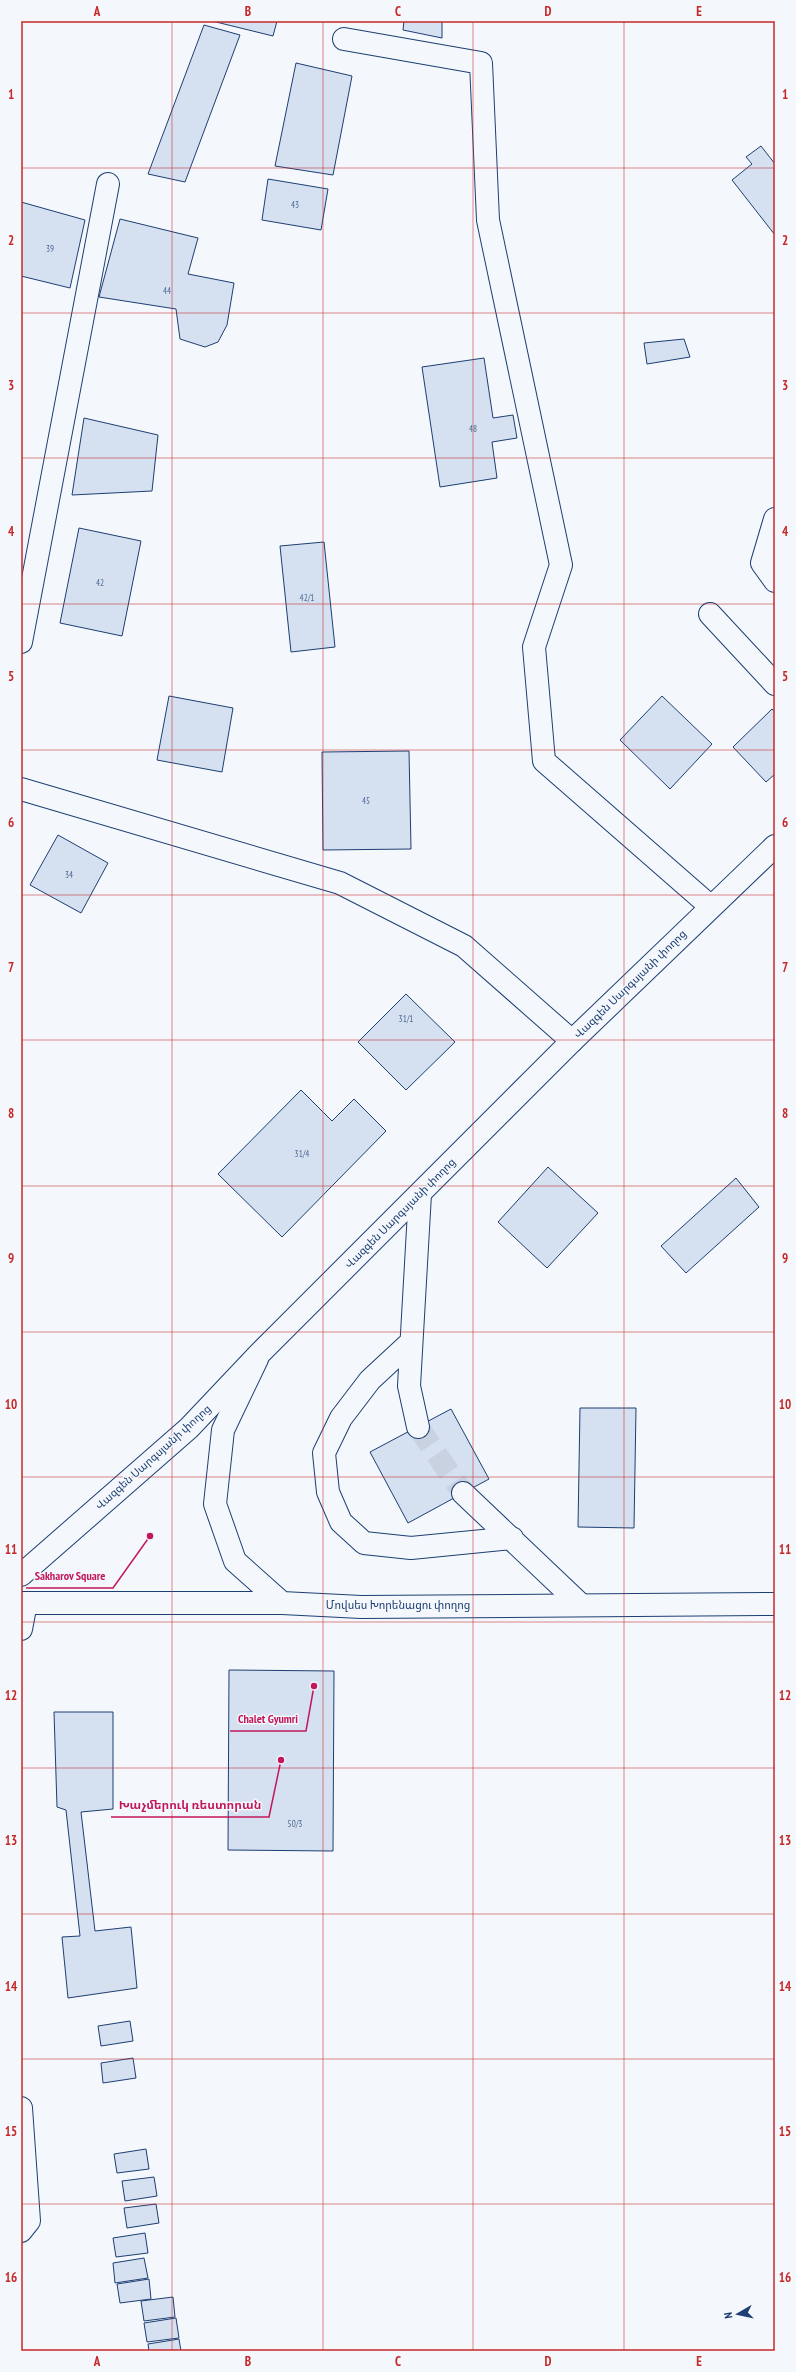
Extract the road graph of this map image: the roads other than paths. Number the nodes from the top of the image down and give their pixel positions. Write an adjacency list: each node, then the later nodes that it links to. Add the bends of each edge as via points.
1 (344, 39): 10 (main road, via 481,64 488,220 561,565 534,647 544,761)
2 (108, 184): 6 (main road)
3 (775, 519): 4 (main road, via 762,563)
4 (775, 581)
5 (710, 614): 7 (main road)
6 (21, 642)
7 (775, 684)
8 (21, 789): 11 (main road, via 340,883 464,946)
9 (775, 846): 10 (main road, Վազգեն Սարգսյանի փողոց)
10 (710, 906): 11 (main road, Վազգեն Սարգսյանի փողոց)
11 (572, 1040): 12 (main road, Վազգեն Սարգսյանի փողոց)
12 (420, 1194): 13 (main road); 14 (main road, Վազգեն Սարգսյանի փողոց)
13 (411, 1342): 15 (main road, via 409,1386); 17 (main road, via 370,1380 340,1418 324,1453 328,1492 341,1522 364,1543 411,1548)
14 (259, 1354): 18 (main road, Վազգեն Սարգսյանի փողոց, via 189,1428); 20 (main road, via 224,1430 215,1504 235,1561)
15 (418, 1427)
16 (463, 1493): 17 (main road)
17 (512, 1538): 22 (main road)
18 (21, 1575)
19 (23, 1603): 20 (main road, Մովսես Խորենացու փողոց); 23 (main road)
20 (282, 1603): 22 (main road, Մովսես Խորենացու փողոց, via 361,1607)
21 (775, 1604): 22 (main road, Մովսես Խորենացու փողոց)
22 (581, 1605)
23 (21, 1629)
24 (21, 2108): 25 (main road, via 29,2222)
25 (21, 2231)

